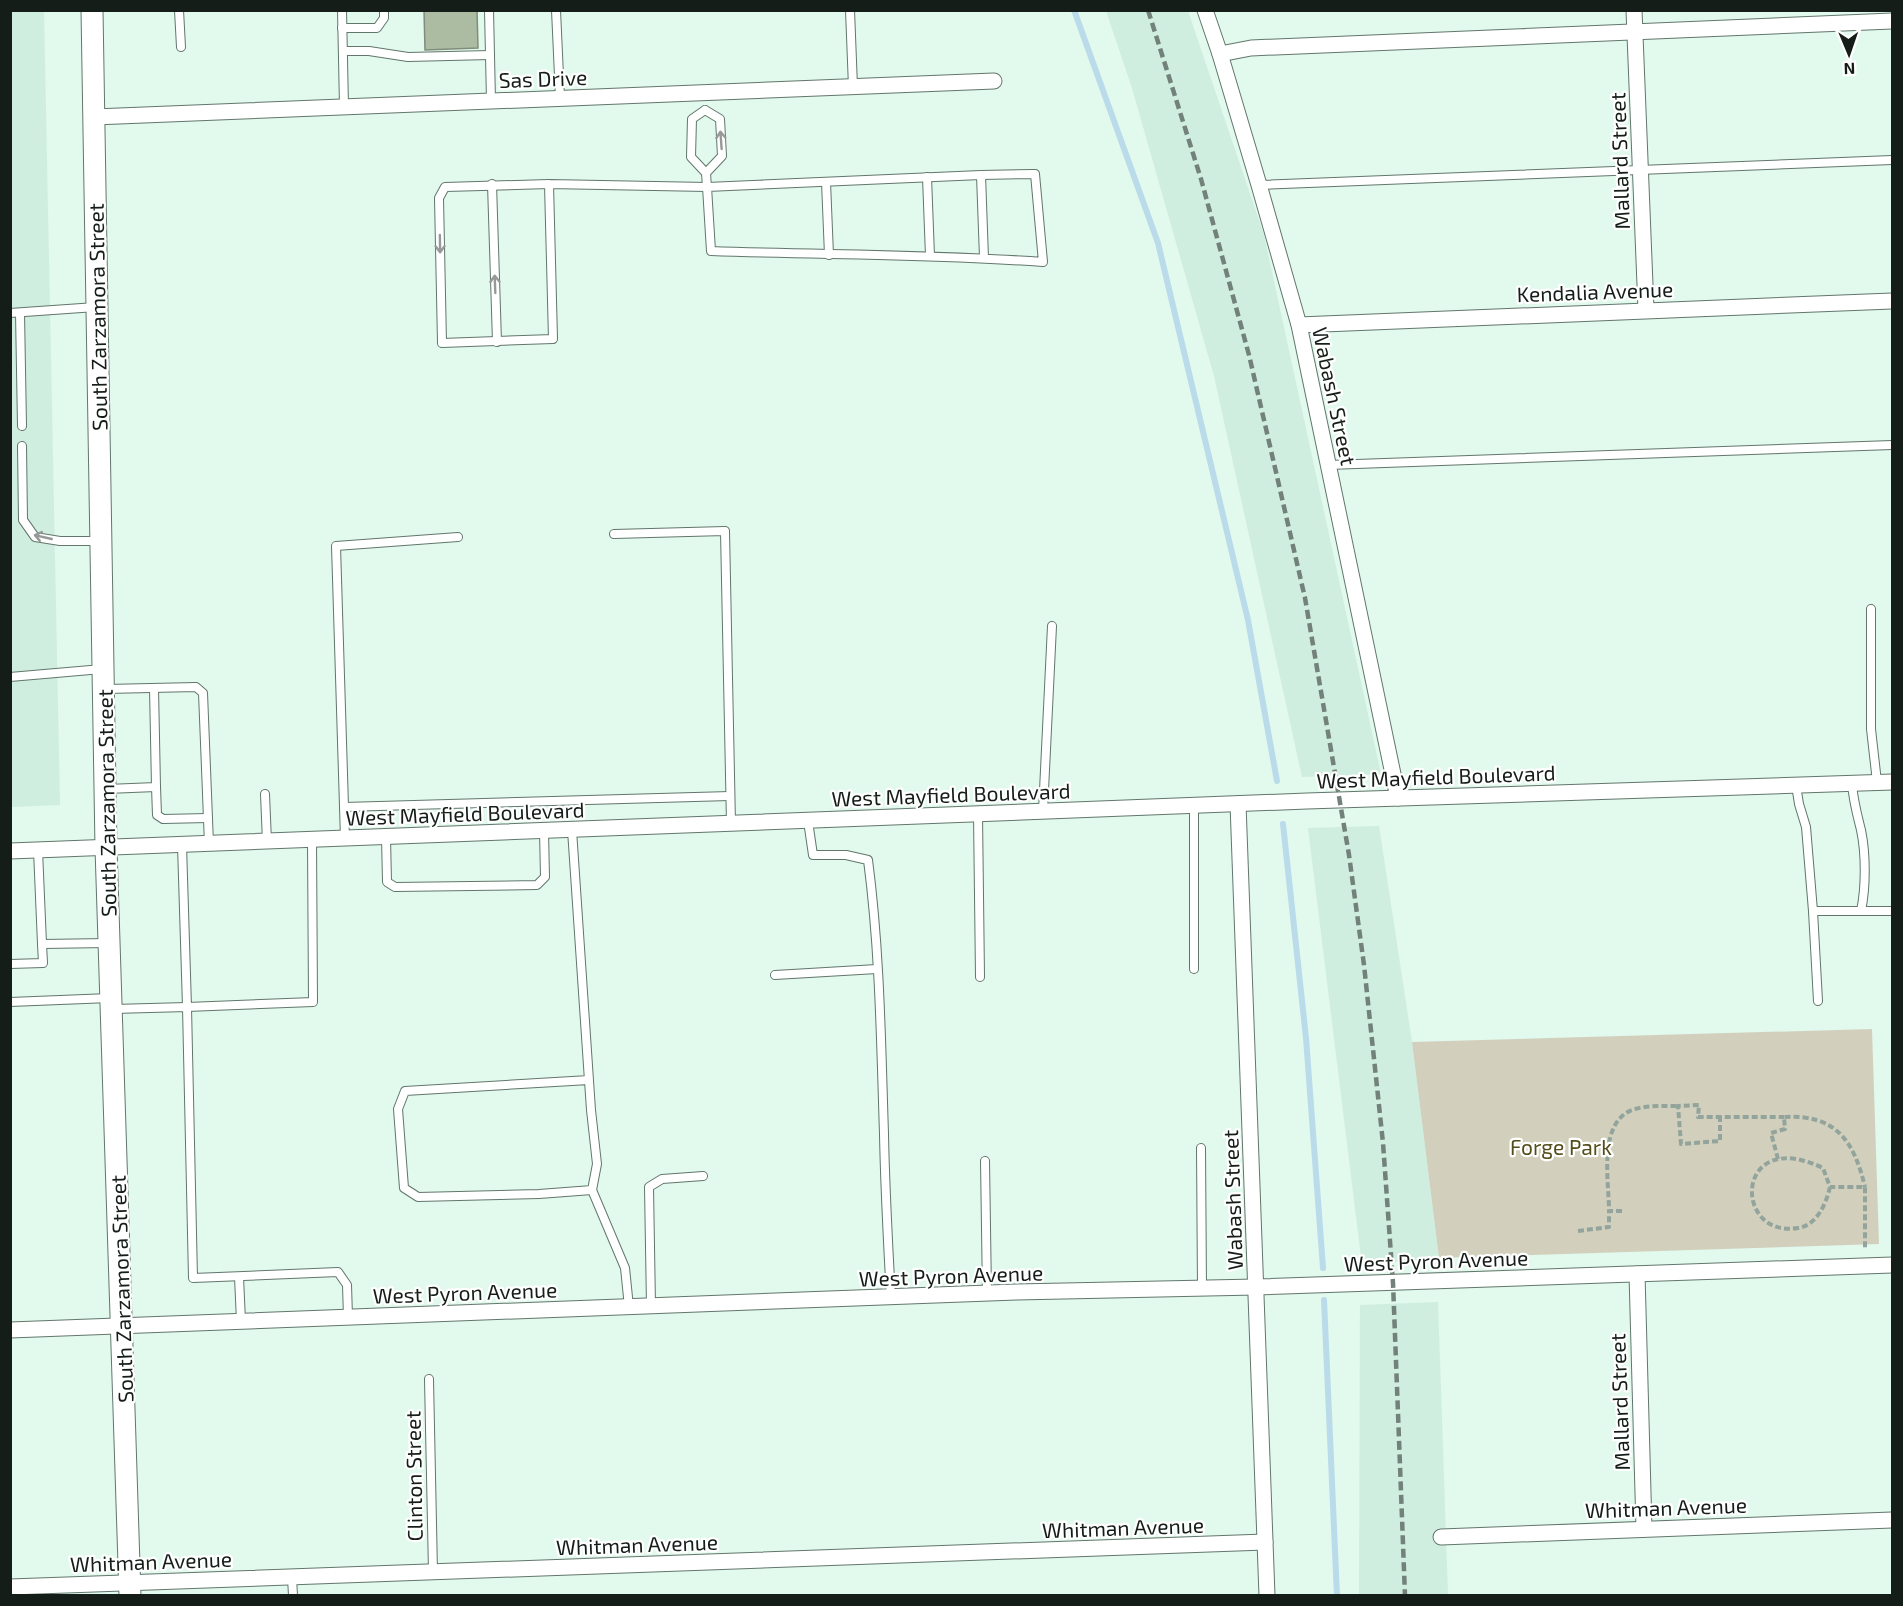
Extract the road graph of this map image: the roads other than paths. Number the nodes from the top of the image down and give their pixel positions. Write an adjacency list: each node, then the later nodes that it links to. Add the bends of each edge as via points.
1 (92, 10): 24 (main road, South Zarzamora Street)
2 (179, 10): 13 (lane)
3 (342, 10): 11 (lane)
4 (384, 10): 11 (lane, via 377,28)
5 (489, 10): 16 (lane)
6 (556, 10): 20 (lane)
7 (850, 10): 18 (lane)
8 (1205, 10): 15 (street, Wabash Street)
9 (1634, 10): 12 (street, Mallard Street)
10 (1893, 21): 12 (street)
11 (342, 28): 14 (lane)
12 (1635, 31): 15 (street, via 1251,48); 26 (street, Mallard Street)
13 (181, 47)
14 (343, 51): 16 (lane, via 376,51 408,57); 22 (lane)
15 (1220, 54): 33 (street, Wabash Street)
16 (490, 55): 21 (lane)
17 (994, 81): 18 (street, Sas Drive)
18 (853, 87): 19 (street, Sas Drive)
19 (706, 92): 20 (street, Sas Drive); 23 (lane)
20 (560, 98): 21 (street, Sas Drive)
21 (491, 101): 22 (street, Sas Drive)
22 (344, 107): 24 (street, Sas Drive)
23 (705, 110): 27 (lane, via 692,119 691,158); 27 (lane, one-way to 23, via 722,156 720,118)
24 (94, 117): 39 (main road, South Zarzamora Street)
25 (1893, 160): 26 (lane)
26 (1640, 169): 33 (lane); 40 (street, Mallard Street)
27 (706, 173): 34 (lane)
28 (981, 175): 29 (lane); 37 (lane); 37 (lane, via 1035,174 1043,262)
29 (927, 177): 30 (lane); 36 (lane)
30 (826, 182): 34 (lane); 35 (lane)
31 (492, 184): 32 (lane); 44 (lane, one-way to 31); 44 (lane, one-way to 44, via 445,187 439,198 442,343)
32 (549, 184): 34 (lane); 44 (lane, via 553,339)
33 (1259, 185): 43 (street, Wabash Street)
34 (707, 187): 35 (lane, via 711,251)
35 (829, 255): 36 (lane)
36 (930, 256): 37 (lane)
37 (984, 258)
38 (1893, 301): 40 (street, Kendalia Avenue)
39 (97, 307): 42 (lane); 51 (main road, South Zarzamora Street)
40 (1646, 310): 43 (street, Kendalia Avenue)
41 (10, 313): 42 (lane)
42 (20, 313): 45 (lane)
43 (1299, 325): 48 (street, Wabash Street)
44 (498, 342)
45 (22, 426)
46 (1893, 445): 48 (lane)
47 (22, 446): 51 (lane, one-way to 47, via 35,537 23,520)
48 (1328, 465): 64 (street, Wabash Street)
49 (614, 534): 63 (lane, via 725,531)
50 (458, 537): 67 (lane, via 336,546)
51 (101, 541): 55 (main road, South Zarzamora Street)
52 (1871, 609): 57 (lane, via 1871,729)
53 (1052, 626): 68 (lane)
54 (10, 677): 55 (lane)
55 (103, 679): 56 (lane); 61 (main road, South Zarzamora Street)
56 (154, 688): 60 (lane); 70 (lane, via 196,687 203,693)
57 (1885, 782): 58 (street, West Mayfield Boulevard)
58 (1852, 783): 59 (street, West Mayfield Boulevard); 85 (lane, via 1861,832 1865,891)
59 (1796, 785): 64 (street, West Mayfield Boulevard); 84 (lane, via 1806,827)
60 (156, 787): 61 (lane); 70 (lane, via 157,815 163,819)
61 (105, 789): 81 (main road, South Zarzamora Street)
62 (265, 794): 78 (lane)
63 (730, 796): 67 (lane); 72 (lane)
64 (1398, 798): 65 (street, West Mayfield Boulevard)
65 (1238, 804): 66 (street, West Mayfield Boulevard); 106 (street, Wabash Street)
66 (1194, 805): 68 (street, West Mayfield Boulevard); 91 (lane)
67 (344, 807): 76 (lane)
68 (1043, 811): 69 (street, West Mayfield Boulevard)
69 (978, 814): 71 (street, West Mayfield Boulevard); 93 (lane)
70 (208, 818): 79 (lane)
71 (808, 821): 72 (street, West Mayfield Boulevard); 90 (lane, via 813,855 868,860)
72 (731, 824): 73 (street, West Mayfield Boulevard)
73 (572, 830): 74 (street, West Mayfield Boulevard); 98 (lane)
74 (544, 831): 75 (street, West Mayfield Boulevard); 75 (lane, via 545,877 537,885 395,887 387,882)
75 (386, 837): 76 (street, West Mayfield Boulevard)
76 (345, 839): 77 (street, West Mayfield Boulevard)
77 (312, 840): 78 (street, West Mayfield Boulevard); 97 (lane, via 313,1002)
78 (267, 842): 79 (street, West Mayfield Boulevard)
79 (209, 844): 80 (street, West Mayfield Boulevard)
80 (182, 845): 81 (street, West Mayfield Boulevard); 97 (lane)
81 (106, 848): 82 (street, West Mayfield Boulevard); 87 (main road, South Zarzamora Street)
82 (38, 850): 83 (street, West Mayfield Boulevard); 88 (lane)
83 (10, 851)
84 (1813, 911): 85 (lane); 94 (lane)
85 (1861, 911): 86 (lane)
86 (1893, 911)
87 (109, 943): 88 (lane); 96 (main road, South Zarzamora Street)
88 (42, 944): 89 (lane, via 43,963)
89 (10, 964)
90 (877, 969): 92 (lane); 109 (lane)
91 (1194, 969)
92 (775, 975)
93 (980, 977)
94 (1818, 1001)
95 (10, 1002): 96 (lane)
96 (112, 1004): 97 (lane); 114 (main road, South Zarzamora Street)
97 (187, 1007): 105 (lane, via 193,1278)
98 (589, 1080): 102 (lane, via 597,1164); 102 (lane, via 405,1091 398,1109 404,1188 418,1197)
99 (1201, 1148): 107 (lane)
100 (985, 1161): 108 (lane)
101 (703, 1176): 110 (lane, via 662,1179 649,1187)
102 (592, 1190): 111 (lane, via 625,1268)
103 (1893, 1265): 104 (street, West Pyron Avenue)
104 (1637, 1274): 106 (street, West Pyron Avenue); 118 (street, Mallard Street)
105 (239, 1277): 112 (lane, via 338,1272 347,1285); 113 (lane)
106 (1256, 1287): 107 (street, West Pyron Avenue); 120 (street, Wabash Street)
107 (1202, 1288): 108 (street, West Pyron Avenue)
108 (987, 1294): 109 (street, West Pyron Avenue)
109 (891, 1298): 110 (street, West Pyron Avenue)
110 (651, 1306): 111 (street, West Pyron Avenue)
111 (629, 1307): 112 (street, West Pyron Avenue)
112 (348, 1317): 113 (street, West Pyron Avenue)
113 (241, 1321): 114 (street, West Pyron Avenue)
114 (123, 1326): 115 (street, West Pyron Avenue); 124 (main road, South Zarzamora Street)
115 (10, 1330)
116 (429, 1379): 121 (lane, Clinton Street)
117 (1893, 1520): 118 (street, Whitman Avenue)
118 (1644, 1529): 119 (street, Whitman Avenue)
119 (1441, 1537)
120 (1265, 1542): 121 (street, Whitman Avenue); 126 (street, Wabash Street)
121 (433, 1572): 122 (street, Whitman Avenue)
122 (292, 1577): 124 (street, Whitman Avenue); 125 (lane)
123 (10, 1587): 124 (street, Whitman Avenue)
124 (130, 1589)
125 (293, 1596)
126 (1267, 1596)

